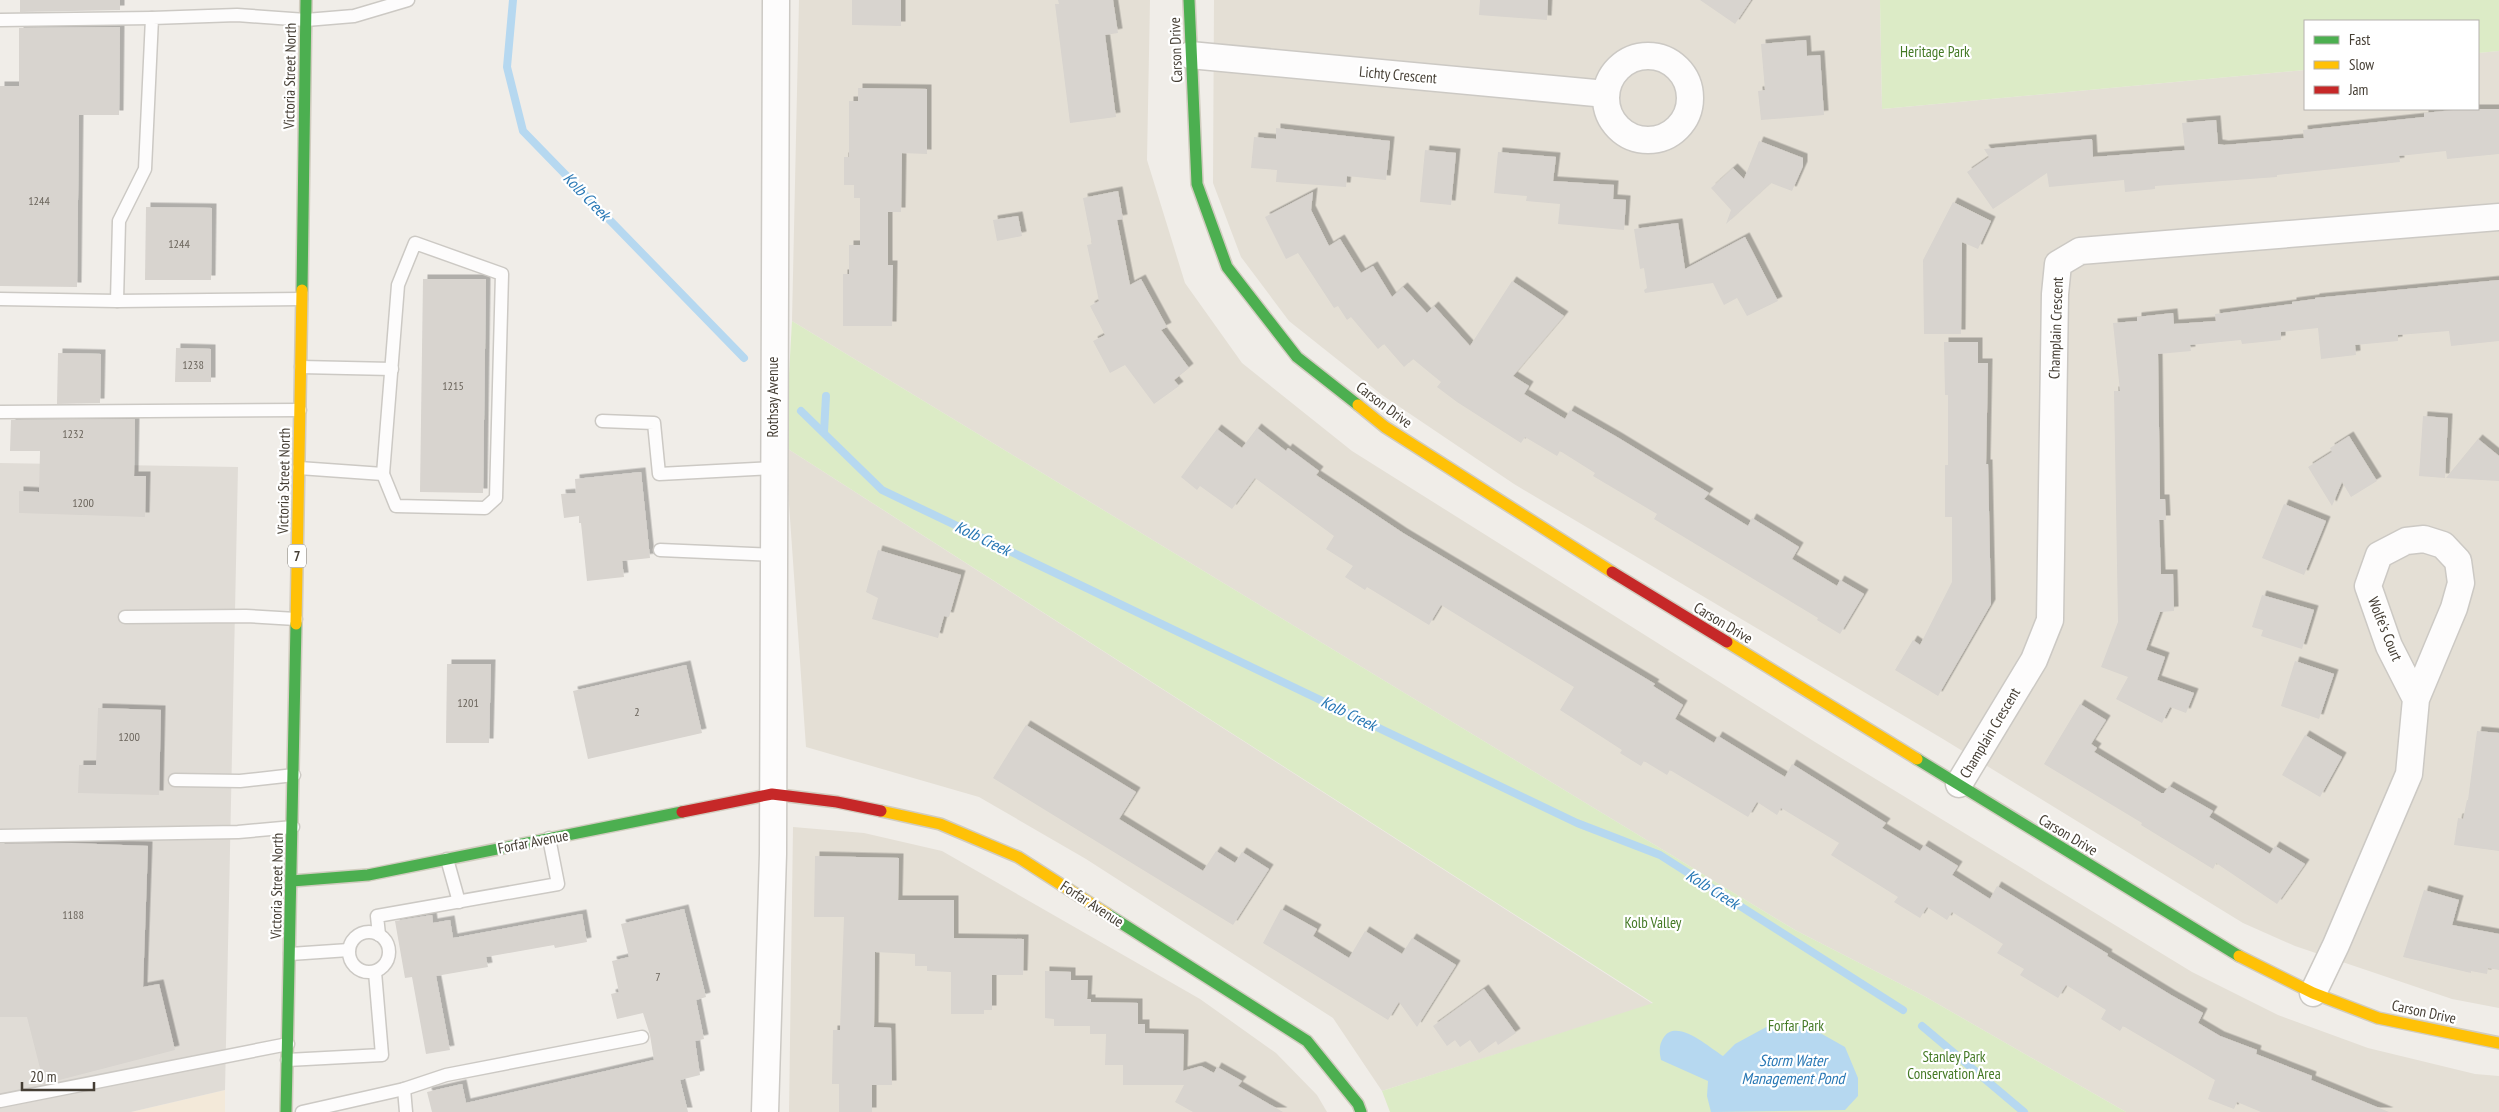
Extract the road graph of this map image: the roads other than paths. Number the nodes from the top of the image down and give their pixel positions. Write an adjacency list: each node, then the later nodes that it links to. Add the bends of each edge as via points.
1 (306, 0): 7 (street, Victoria Street North / 7)
2 (408, 0): 7 (lane, via 354,16)
3 (776, 0): 20 (street, Rothsay Avenue)
4 (1189, 0): 8 (street, Carson Drive)
5 (152, 18): 6 (lane); 7 (lane, via 237,15); 13 (lane, via 146,169 119,221)
6 (0, 20)
7 (306, 20): 12 (street, Victoria Street North / 7)
8 (1190, 55): 9 (street, Lichty Crescent); 29 (street, Carson Drive, via 1197,184 1227,267 1297,357 1393,432 1602,566)
9 (1606, 94)
10 (2499, 217): 29 (street, Champlain Crescent, via 2080,251 2058,264 2050,620 2034,660)
11 (0, 299): 13 (lane)
12 (301, 299): 13 (lane); 14 (street, Victoria Street North / 7)
13 (118, 301)
14 (300, 367): 15 (lane); 16 (street, Victoria Street North / 7)
15 (392, 369): 21 (lane); 21 (lane, via 398,285 415,243 502,274 496,498 485,508 396,506)
16 (300, 410): 17 (lane); 19 (street, Victoria Street North / 7)
17 (0, 412)
18 (602, 421): 20 (lane, via 654,423 659,474)
19 (299, 468): 21 (lane); 25 (street, Victoria Street North / 7)
20 (773, 468): 23 (street, Rothsay Avenue)
21 (383, 474)
22 (660, 550): 23 (lane)
23 (773, 555): 30 (street, Rothsay Avenue)
24 (125, 618): 25 (lane, via 246,616)
25 (296, 619): 27 (street, Victoria Street North / 7)
26 (2416, 699): 26 (street, Wolfe's Court, via 2454,608 2461,583 2458,561 2443,545 2424,539 2406,542 2379,555 2368,586 2389,646); 41 (street, Wolfe's Court, via 2409,774)
27 (294, 775): 28 (lane, via 240,781); 31 (street, Victoria Street North / 7)
28 (175, 780)
29 (1959, 784): 41 (street, Carson Drive, via 2256,966)
30 (772, 794): 33 (street, Forfar Avenue); 51 (street); 52 (street, Forfar Avenue, via 837,802 940,824 1018,857 1306,1041 1358,1104)
31 (293, 827): 32 (lane, via 238,832); 35 (street, Victoria Street North / 7)
32 (0, 836)
33 (549, 838): 34 (street, Forfar Avenue); 36 (lane, via 558,884)
34 (447, 859): 35 (street, Forfar Avenue, via 368,875); 36 (lane)
35 (292, 881): 39 (street, Victoria Street North / 7)
36 (459, 902): 37 (lane, via 377,916)
37 (379, 935): 38 (lane, via 373,932 360,934); 40 (lane, via 388,944 389,957 386,964)
38 (349, 950): 39 (lane); 40 (lane, via 356,968)
39 (290, 954): 44 (street, Victoria Street North / 7)
40 (375, 972): 45 (lane, via 382,1055)
41 (2313, 993): 43 (street, Carson Drive, via 2378,1018)
42 (642, 1037): 46 (lane, via 446,1075)
43 (2499, 1042)
44 (288, 1044): 45 (street, Victoria Street North / 7); 47 (lane)
45 (288, 1060): 48 (street, Victoria Street North / 7)
46 (404, 1089): 49 (lane); 50 (lane)
47 (0, 1101)
48 (286, 1112)
49 (302, 1112)
50 (406, 1112)
51 (765, 1112)
52 (1361, 1112)

